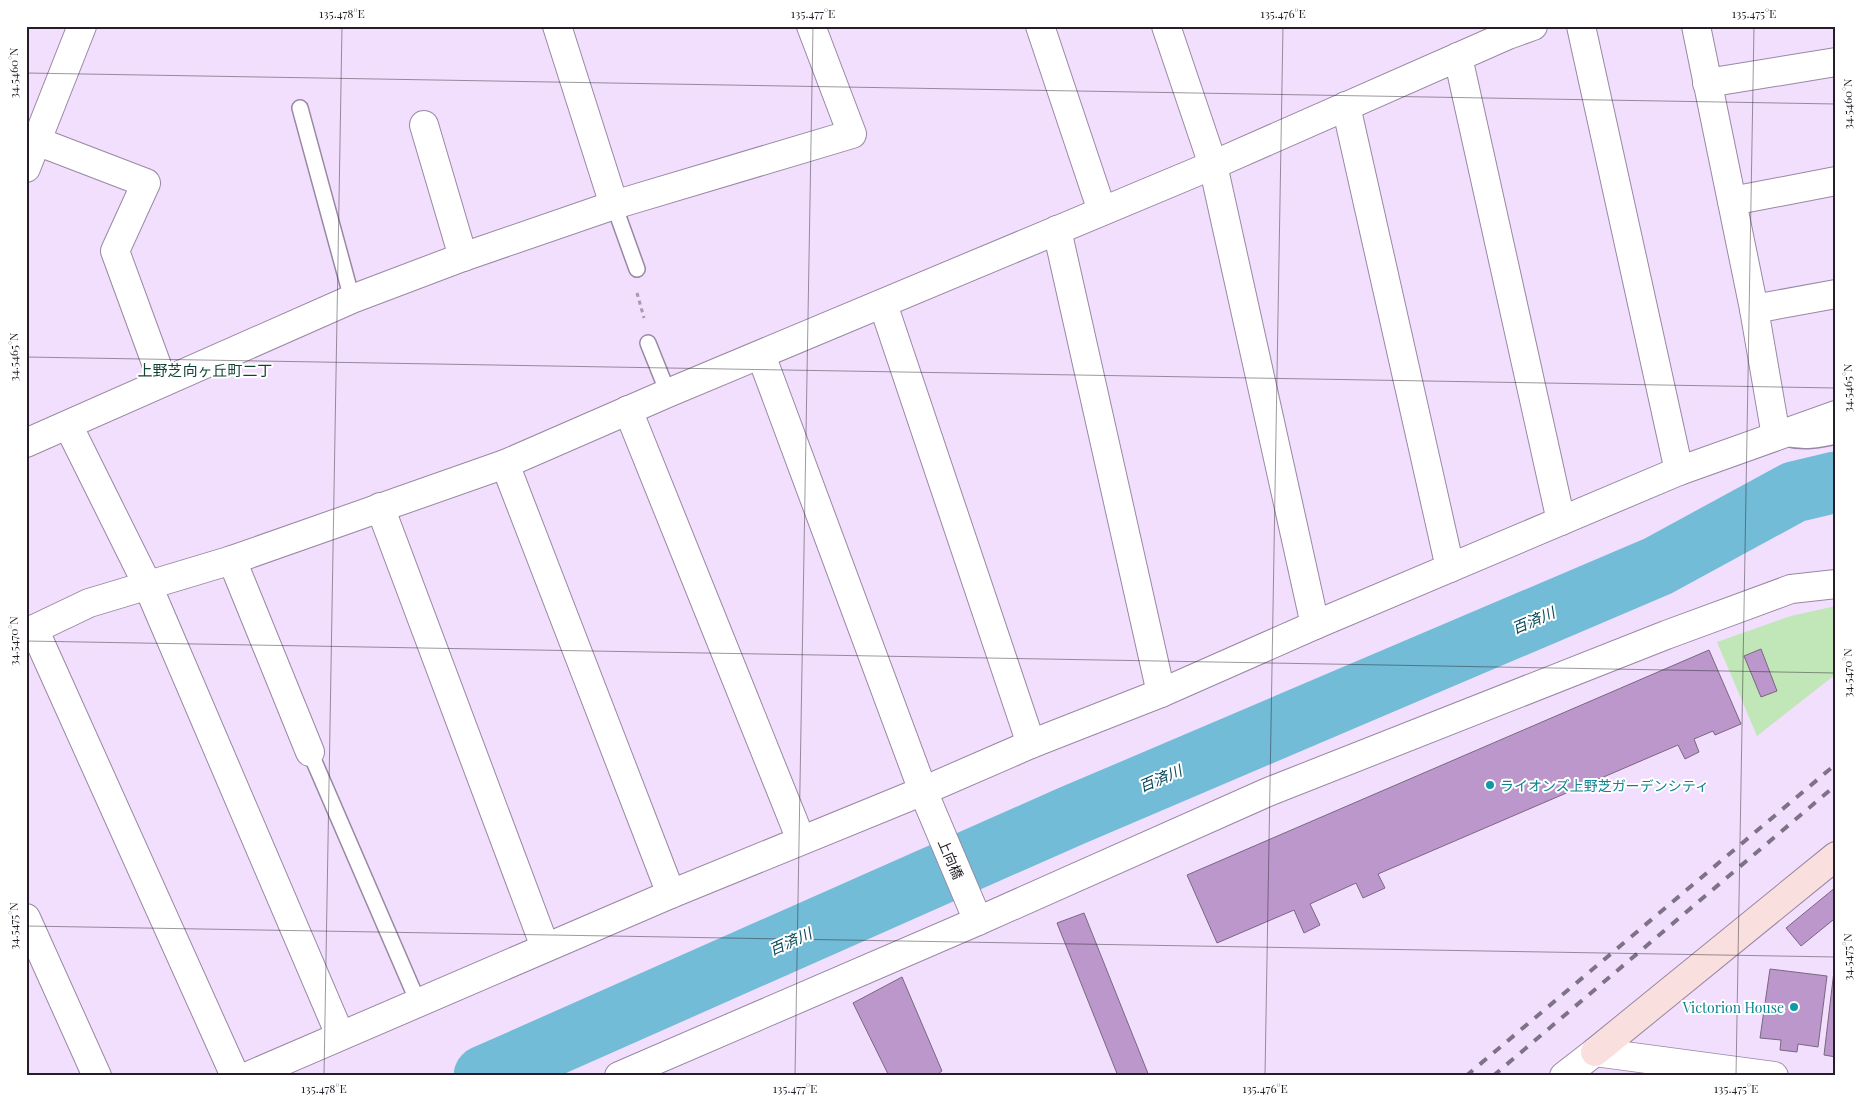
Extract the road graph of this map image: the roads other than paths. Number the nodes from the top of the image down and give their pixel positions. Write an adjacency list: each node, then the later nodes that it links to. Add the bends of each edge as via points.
1 (82, 26): 15 (street)
2 (557, 26): 20 (street)
3 (811, 26): 20 (street, via 852,134)
4 (1040, 26): 21 (street)
5 (1581, 26): 40 (street)
6 (1696, 26): 11 (street)
7 (1170, 28): 16 (street)
8 (1515, 29): 9 (street)
9 (1458, 57): 12 (street); 42 (street)
10 (1836, 62): 11 (street)
11 (1707, 83): 19 (street)
12 (1346, 106): 16 (street); 44 (street)
13 (300, 108): 26 (lane)
14 (424, 125): 23 (street)
15 (32, 139): 17 (street); 31 (street, via 146,183 114,251)
16 (1213, 165): 21 (street); 47 (street)
17 (26, 168)
18 (1836, 181): 19 (street)
19 (1732, 201): 28 (street)
20 (614, 205): 23 (street); 24 (lane)
21 (1102, 211): 22 (street)
22 (1057, 230): 27 (street); 49 (street)
23 (463, 257): 26 (street)
24 (637, 269)
25 (1836, 294): 28 (street)
26 (352, 300): 31 (street)
27 (883, 304): 30 (street); 50 (street)
28 (1754, 309): 36 (street)
29 (648, 343): 32 (lane)
30 (761, 355): 32 (street); 52 (street, 上向橋)
31 (163, 382): 35 (street)
32 (668, 393): 33 (street)
33 (628, 410): 39 (street); 53 (street)
34 (1836, 415): 36 (street)
35 (68, 425): 38 (street); 46 (street)
36 (1776, 436): 37 (lane, via 1797,441); 40 (street)
37 (1836, 436)
38 (26, 442)
39 (505, 464): 41 (street); 55 (street)
40 (1679, 471): 42 (street)
41 (380, 507): 43 (street); 58 (street)
42 (1561, 521): 44 (street)
43 (232, 560): 46 (street); 51 (street)
44 (1450, 568): 47 (street)
45 (1836, 584): 56 (street, via 1791,589 1648,642 1268,792)
46 (148, 586): 48 (street, via 89,603); 60 (street)
47 (1315, 625): 49 (street)
48 (30, 631): 63 (street)
49 (1161, 693): 50 (street)
50 (1031, 744): 52 (street)
51 (310, 752): 59 (lane)
52 (926, 800): 53 (street); 56 (street, 上向橋)
53 (801, 840): 55 (street)
54 (1836, 856): 61 (street)
55 (671, 894): 58 (street)
56 (976, 915): 65 (street)
57 (26, 918): 62 (street)
58 (545, 947): 59 (street)
59 (418, 1002): 60 (street)
60 (340, 1035): 64 (street)
61 (1595, 1052): 66 (street); 67 (street)
62 (97, 1076)
63 (235, 1076)
64 (248, 1076)
65 (619, 1076)
66 (1564, 1076)
67 (1774, 1076)

